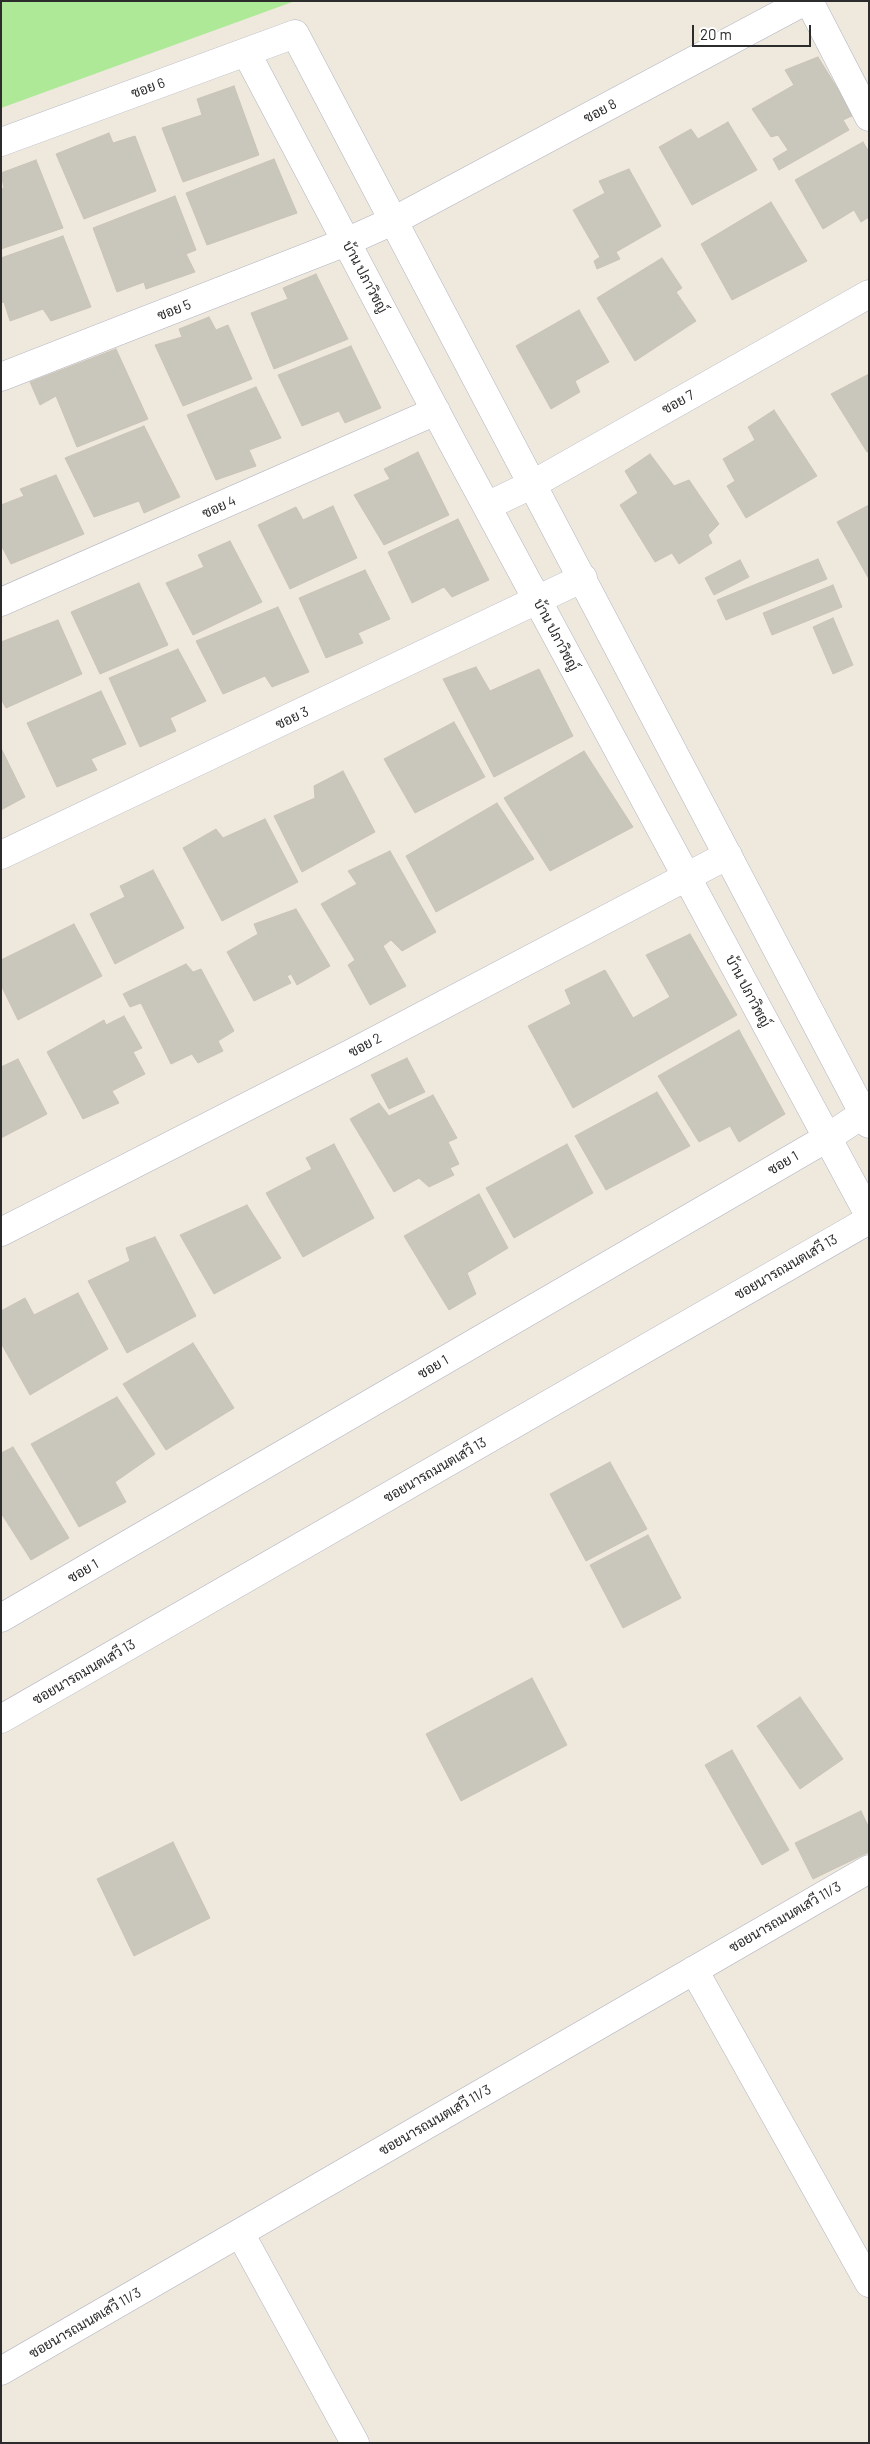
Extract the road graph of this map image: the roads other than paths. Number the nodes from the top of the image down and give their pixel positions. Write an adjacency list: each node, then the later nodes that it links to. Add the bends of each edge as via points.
1 (805, 1): 6 (street, ซอย 8)
2 (809, 1): 4 (street)
3 (246, 52): 5 (street, ซอย 6); 6 (street, ซอย 6, via 295,34); 7 (street, บ้าน ปภาวิชญ์)
4 (869, 117)
5 (1, 142)
6 (395, 220): 7 (street, ซอย 8); 11 (street)
7 (346, 242): 9 (street, ซอย 5); 10 (street, บ้าน ปภาวิชญ์)
8 (869, 294): 11 (street, ซอย 7)
9 (1, 377)
10 (436, 412): 12 (street, บ้าน ปภาวิชญ์); 15 (street, ซอย 4)
11 (533, 484): 12 (street, ซอย 7); 13 (street)
12 (486, 506): 14 (street, บ้าน ปภาวิชญ์)
13 (583, 578): 14 (street, ซอย 3); 17 (street)
14 (538, 601): 16 (street, ซอย 3); 18 (street, บ้าน ปภาวิชญ์)
15 (1, 602)
16 (1, 856)
17 (728, 856): 18 (street, ซอย 2); 19 (street)
18 (687, 878): 20 (street, บ้าน ปภาวิชญ์); 23 (street, ซอย 2)
19 (866, 1119): 20 (street, ซอย 1)
20 (827, 1138): 21 (street, บ้าน ปภาวิชญ์); 24 (street, ซอย 1)
21 (869, 1215)
22 (869, 1220): 25 (street, ซอยนารถมนตเสวี 13)
23 (1, 1232)
24 (1, 1618)
25 (1, 1719)
26 (869, 1869): 27 (street, ซอยนารถมนตเสวี 11/3)
27 (694, 1970): 28 (street, ซอยนารถมนตเสวี 11/3); 29 (street)
28 (240, 2233): 30 (street, ซอยนารถมนตเสวี 11/3); 31 (street)
29 (869, 2283)
30 (1, 2371)
31 (355, 2443)

